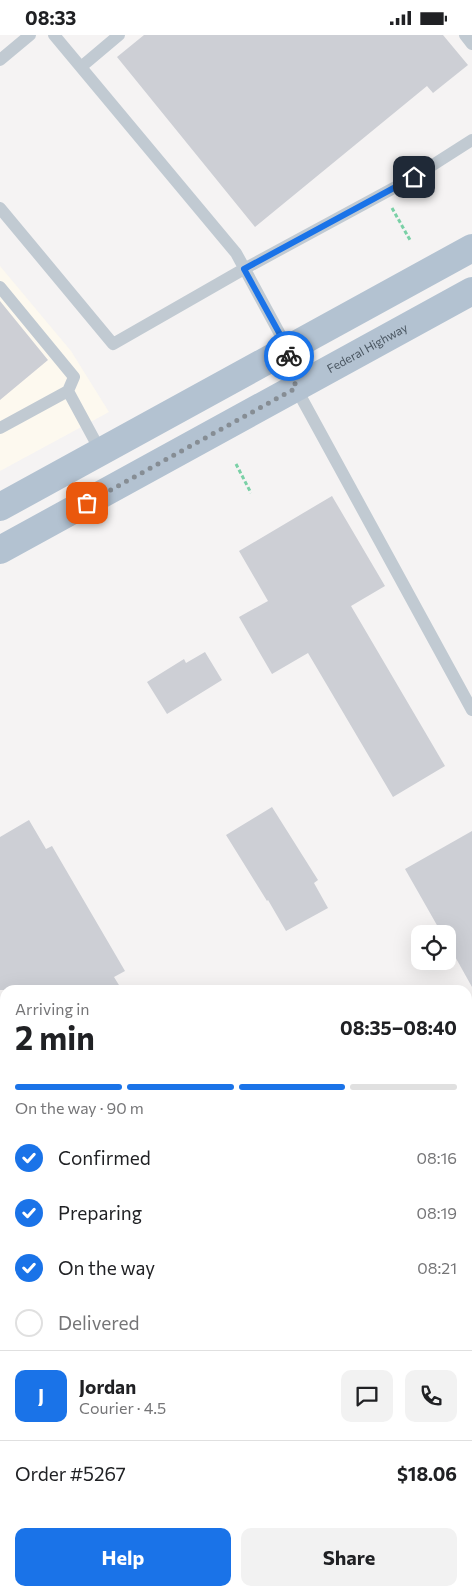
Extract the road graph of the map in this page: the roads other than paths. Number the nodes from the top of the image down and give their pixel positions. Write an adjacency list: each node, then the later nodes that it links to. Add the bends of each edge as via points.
1 (30, 35): 6 (lane)
2 (54, 35): 7 (lane)
3 (119, 35): 7 (lane)
4 (465, 35): 5 (lane)
5 (472, 44)
6 (0, 60)
7 (81, 67): 11 (lane, via 236,253)
8 (472, 140): 11 (lane, via 414,177)
9 (0, 208): 11 (lane, via 113,344)
10 (472, 248): 14 (main road)
11 (244, 269): 14 (lane)
12 (0, 287): 16 (lane, via 74,377)
13 (472, 291): 15 (main road, Federal Highway)
14 (288, 349): 15 (lane); 18 (main road)
15 (296, 388): 20 (main road, Federal Highway); 21 (lane)
16 (68, 391): 17 (lane); 18 (lane)
17 (0, 428)
18 (101, 452): 19 (main road)
19 (0, 507)
20 (0, 550)
21 (472, 710)

